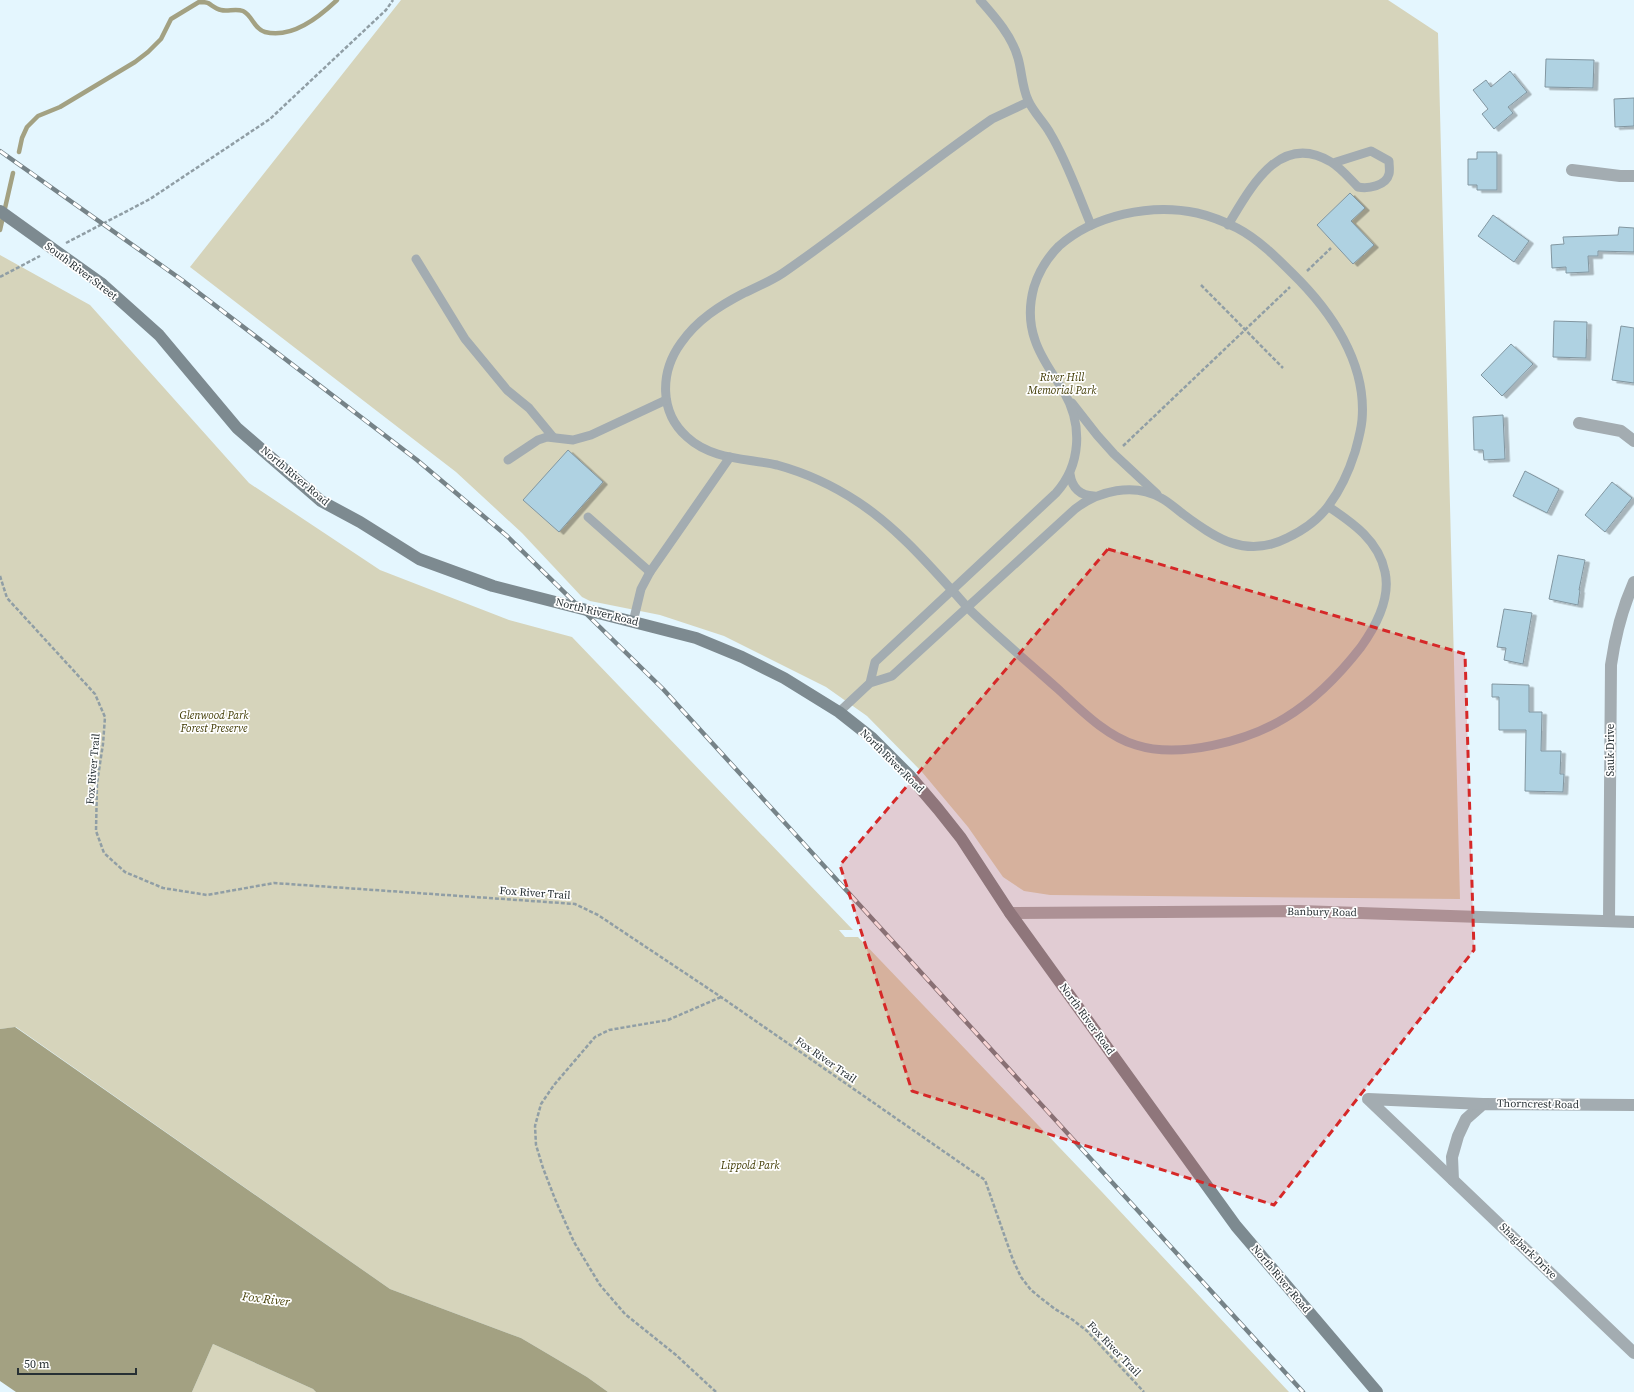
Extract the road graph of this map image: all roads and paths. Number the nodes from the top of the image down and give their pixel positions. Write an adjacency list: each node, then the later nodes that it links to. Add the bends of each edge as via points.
1 (394, 0): 10 (path, via 270,119 150,199)
2 (980, 0): 3 (lane, via 1012,43 1018,57)
3 (1028, 102): 9 (lane, via 1059,149); 21 (lane, via 998,115 974,131 779,276 740,295 706,316 693,327 674,353 665,379)
4 (1333, 163): 4 (lane, via 1358,187 1376,186 1389,174 1389,161 1372,151); 8 (lane, via 1317,154 1307,152 1294,153 1273,163 1242,201)
5 (1572, 170): 6 (street)
6 (1634, 176)
7 (0, 211): 18 (main road, South River Street, bridge, via 102,284)
8 (1228, 224): 9 (lane, via 1196,212 1154,210 1118,215); 15 (lane, via 1261,245)
9 (1091, 225): 20 (lane, via 1068,239 1046,260 1037,276 1029,309 1039,352)
10 (66, 243)
11 (1331, 248): 15 (path)
12 (44, 254): 14 (path)
13 (416, 259): 23 (lane, via 465,339 507,390 529,408)
14 (1, 277)
15 (1298, 279): 17 (path); 31 (lane, via 1328,313 1339,330 1354,365 1362,403 1361,425 1353,457 1346,478)
16 (1201, 285): 17 (path)
17 (1246, 329): 19 (path); 25 (path)
18 (159, 335): 38 (main road, North River Road, via 237,428 321,501 419,559 493,586)
19 (1283, 368)
20 (1066, 394): 25 (lane); 28 (lane, via 1076,424 1077,438 1077,451)
21 (666, 400): 23 (lane, via 591,435 573,440); 26 (lane, via 679,430 698,446 712,453)
22 (1579, 423): 24 (street, via 1621,431)
23 (553, 437): 27 (lane, via 538,440)
24 (1634, 441)
25 (1114, 454): 30 (lane)
26 (730, 457): 33 (lane); 36 (lane, via 775,465 808,476 857,501 901,537)
27 (508, 460)
28 (1070, 474): 29 (lane, via 1074,487 1080,493); 36 (lane, via 1056,493)
29 (1096, 496): 30 (lane, via 1110,492 1139,490); 37 (lane, via 1074,509)
30 (1161, 498): 31 (lane, via 1216,538 1249,547 1268,545 1299,532)
31 (1329, 507): 37 (lane, via 1368,537 1381,560 1386,585 1376,625 1333,680 1308,702 1285,718 1233,740 1200,747 1173,749 1146,748 1132,744 1082,711)
32 (588, 517): 33 (lane)
33 (650, 572): 38 (lane, via 641,590)
34 (0, 576): 44 (path, Fox River Trail, via 6,598 95,694 105,717 97,783 96,831 104,853 125,872 163,888 207,895 274,883 575,904 598,915)
35 (1634, 582): 42 (street, Sauk Drive, via 1619,625 1611,665)
36 (952, 590): 37 (lane); 39 (lane, via 874,662)
37 (967, 607): 39 (lane, via 892,676)
38 (633, 622): 40 (main road, North River Road, via 696,638 742,656)
39 (870, 683): 40 (lane)
40 (839, 712): 41 (main road, North River Road, via 872,738 938,809 961,838)
41 (1010, 913): 42 (street, Banbury Road, via 1300,911); 51 (main road, North River Road, via 1236,1226)
42 (1609, 921): 43 (street, Banbury Road)
43 (1634, 922)
44 (721, 997): 49 (path, via 668,1020 609,1030 595,1037 541,1104 535,1126 536,1145 548,1181 574,1242 600,1285 625,1314 676,1355); 50 (path, Fox River Trail, via 985,1180 1021,1277 1031,1290 1087,1331)
45 (1483, 1104): 46 (street, Thorncrest Road); 47 (street, Thorncrest Road, via 1466,1119 1458,1136 1452,1156); 47 (street, Shagbark Drive, via 1368,1099)
46 (1634, 1105)
47 (1453, 1180): 48 (street, Shagbark Drive)
48 (1634, 1353)
49 (716, 1392)
50 (1144, 1392)
51 (1377, 1392)

